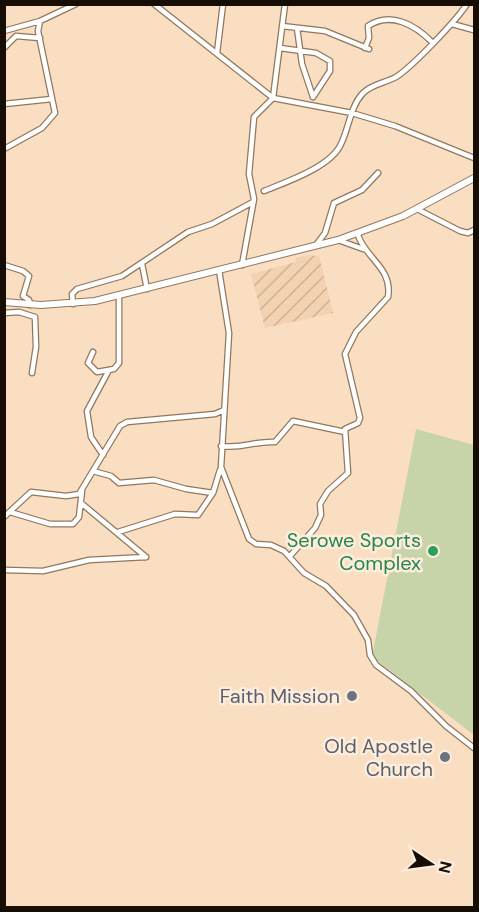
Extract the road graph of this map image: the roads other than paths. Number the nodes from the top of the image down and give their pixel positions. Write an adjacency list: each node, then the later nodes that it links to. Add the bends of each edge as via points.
1 (76, 4): 6 (street)
2 (154, 4): 17 (street)
3 (223, 4): 17 (street)
4 (285, 4): 8 (street)
5 (467, 4): 7 (street)
6 (40, 21): 10 (street); 12 (street)
7 (452, 24): 11 (street); 13 (street)
8 (282, 26): 9 (street); 15 (street)
9 (297, 28): 13 (street, via 325,31 367,49 368,26 393,18 412,26); 16 (street)
10 (5, 30)
11 (474, 30)
12 (40, 38): 14 (street, via 16,36); 20 (street)
13 (432, 42): 23 (street, via 395,77 365,91)
14 (4, 48)
15 (280, 48): 16 (street); 19 (street)
16 (300, 50): 18 (street); 18 (street, via 330,61 330,71)
17 (217, 53): 19 (street)
18 (313, 97): 22 (street)
19 (273, 98): 22 (street); 30 (street, via 254,117 249,174)
20 (52, 99): 21 (street); 24 (street, via 55,113 44,126)
21 (5, 104)
22 (314, 106): 23 (street)
23 (352, 113): 26 (street); 29 (street, via 342,144 333,155 296,178)
24 (4, 149)
25 (474, 149): 26 (street)
26 (474, 158)
27 (378, 173): 35 (street, via 368,186 334,203 325,233)
28 (474, 178): 31 (main road)
29 (264, 191)
30 (253, 202): 37 (street, via 188,232); 39 (street)
31 (417, 209): 32 (street, via 460,231); 33 (main road)
32 (474, 230)
33 (357, 235): 34 (main road); 36 (street)
34 (339, 240): 35 (main road); 36 (street)
35 (316, 245): 39 (main road)
36 (363, 249): 52 (street, via 378,262 389,293 356,333 345,354 360,418)
37 (142, 264): 41 (street); 44 (street, via 122,276 77,289 72,294)
38 (4, 265): 45 (street, via 29,276 23,294)
39 (242, 265): 40 (main road)
40 (219, 270): 41 (main road); 51 (street, via 229,333)
41 (147, 290): 42 (main road)
42 (119, 296): 44 (main road); 49 (street, via 121,356 117,366)
43 (6, 302): 45 (main road); 46 (street)
44 (73, 304): 45 (main road)
45 (30, 305)
46 (19, 312): 47 (street); 50 (street, via 35,317)
47 (4, 313)
48 (93, 352): 49 (street, via 89,365 97,372)
49 (109, 370): 54 (street, via 87,411 91,437)
50 (32, 374)
51 (224, 410): 53 (street); 54 (street, via 213,415 127,422 120,426)
52 (345, 432): 53 (street, via 293,421 275,442 258,441 241,448); 63 (street, via 348,473 328,491 320,504 321,514 315,528)
53 (220, 446): 55 (street)
54 (103, 454): 56 (street)
55 (221, 467): 58 (street); 63 (street, via 249,539 278,547)
56 (93, 471): 57 (street); 58 (street, via 111,476 119,483 154,480)
57 (82, 491): 59 (street); 60 (street, via 71,496 31,492)
58 (213, 493): 62 (street, via 198,515 175,514)
59 (81, 503): 60 (street, via 78,520 70,525 50,524); 62 (street)
60 (10, 512): 61 (street)
61 (4, 517)
62 (118, 532): 64 (street, via 146,557 89,560 50,570)
63 (290, 556): 65 (street, via 304,573 323,584 354,615 376,665)
64 (4, 570)
65 (474, 748)

